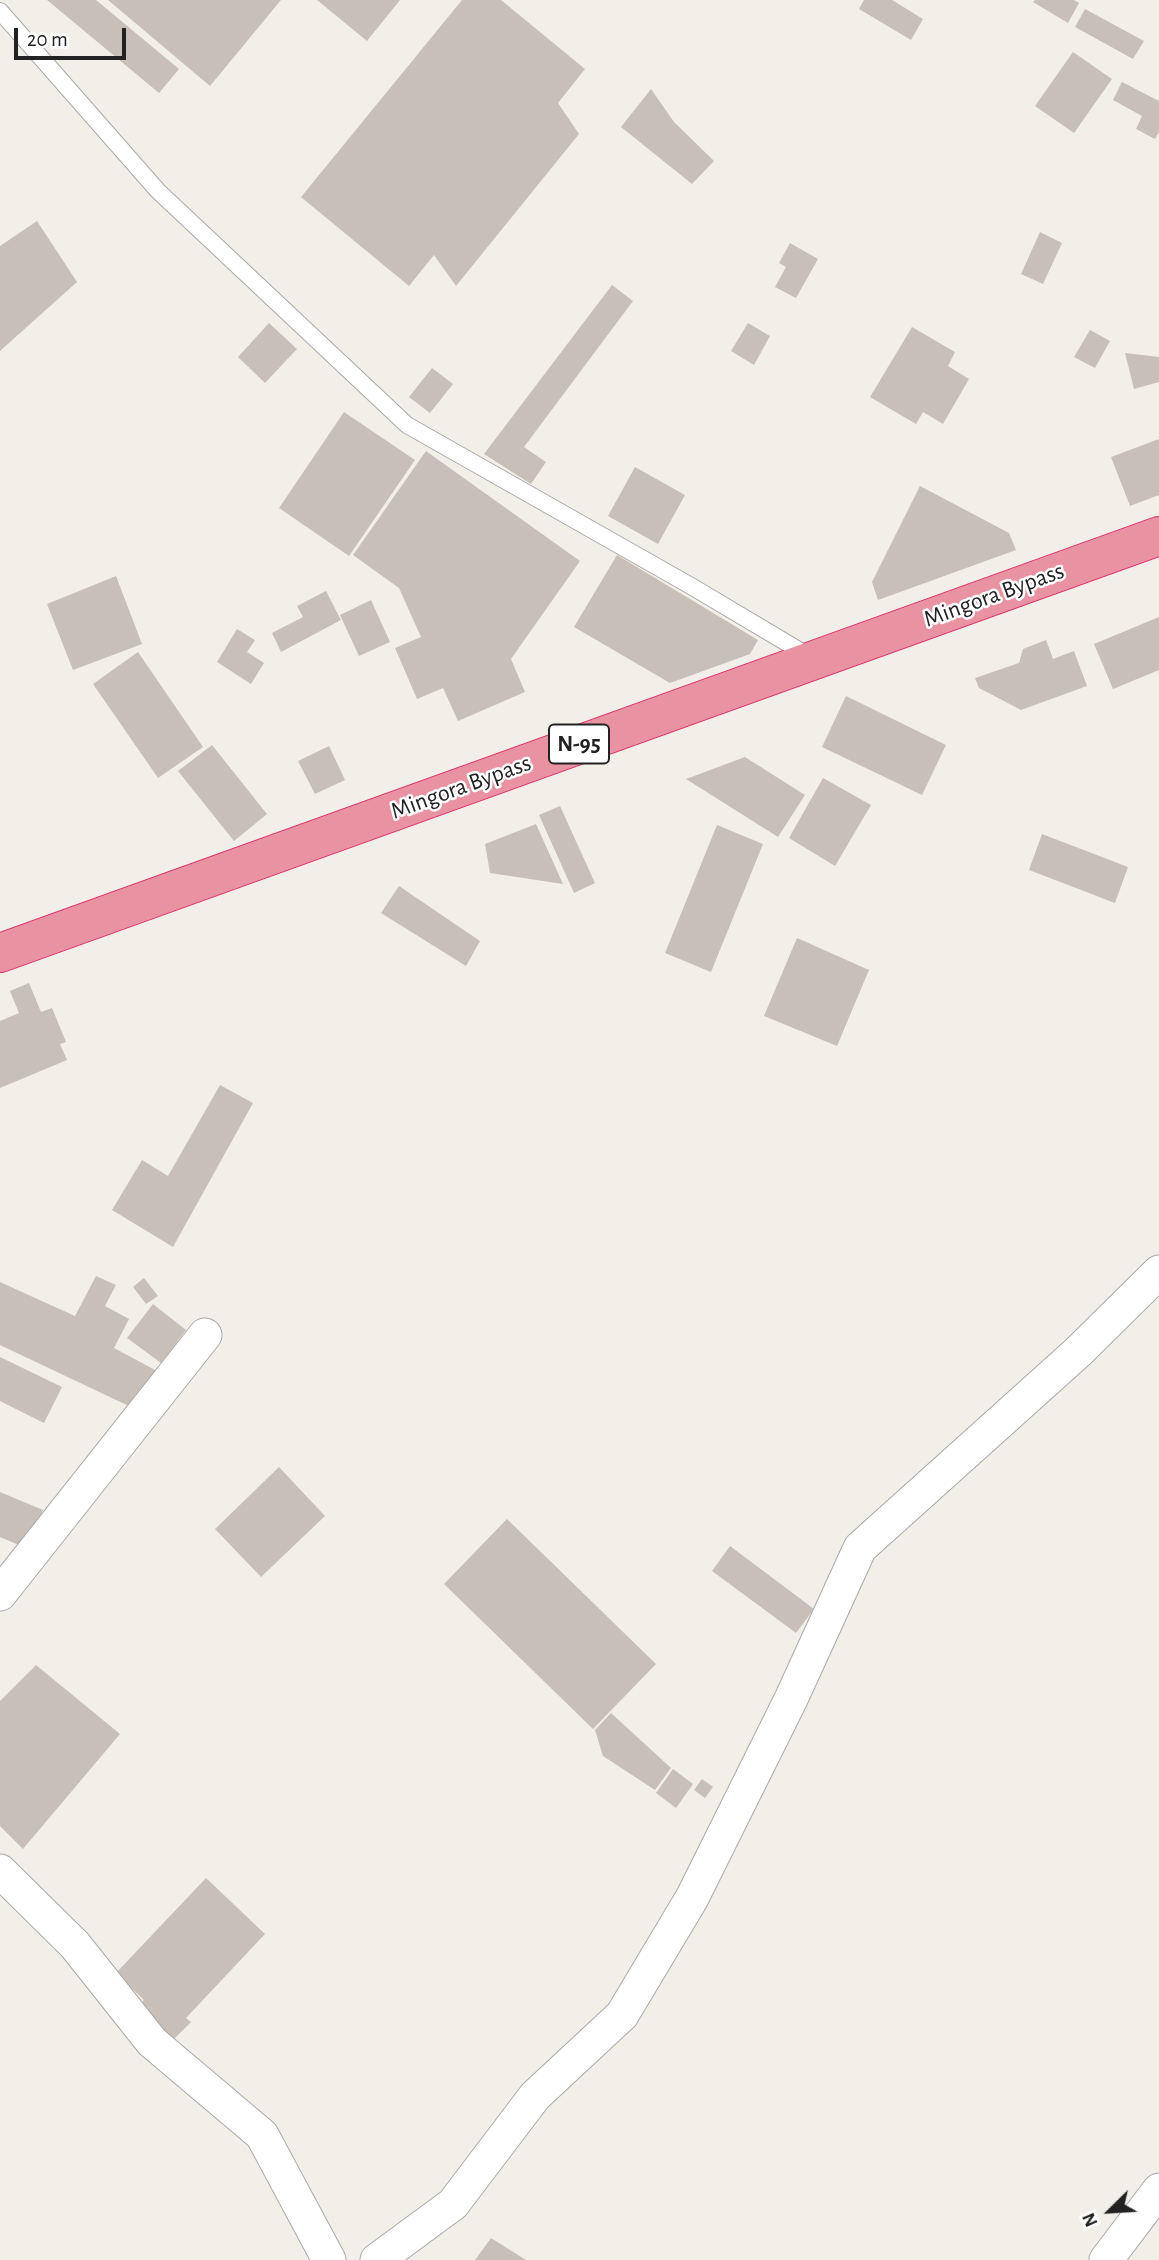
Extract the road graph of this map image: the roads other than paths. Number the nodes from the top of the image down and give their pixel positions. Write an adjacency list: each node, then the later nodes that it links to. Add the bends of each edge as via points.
1 (0, 11): 3 (lane, via 158,191 407,425)
2 (1159, 536): 3 (highway, Mingora Bypass / N-95)
3 (814, 659): 4 (highway, Mingora Bypass / N-95)
4 (0, 953)
5 (1159, 1272): 11 (street, via 1078,1352 860,1549 692,1899 622,2015 535,2096 453,2204)
6 (205, 1335): 7 (street)
7 (0, 1594)
8 (0, 1871): 10 (street, via 75,1945 152,2042 262,2135)
9 (1159, 2190): 12 (street)
10 (329, 2260)
11 (377, 2260)
12 (1106, 2260)

